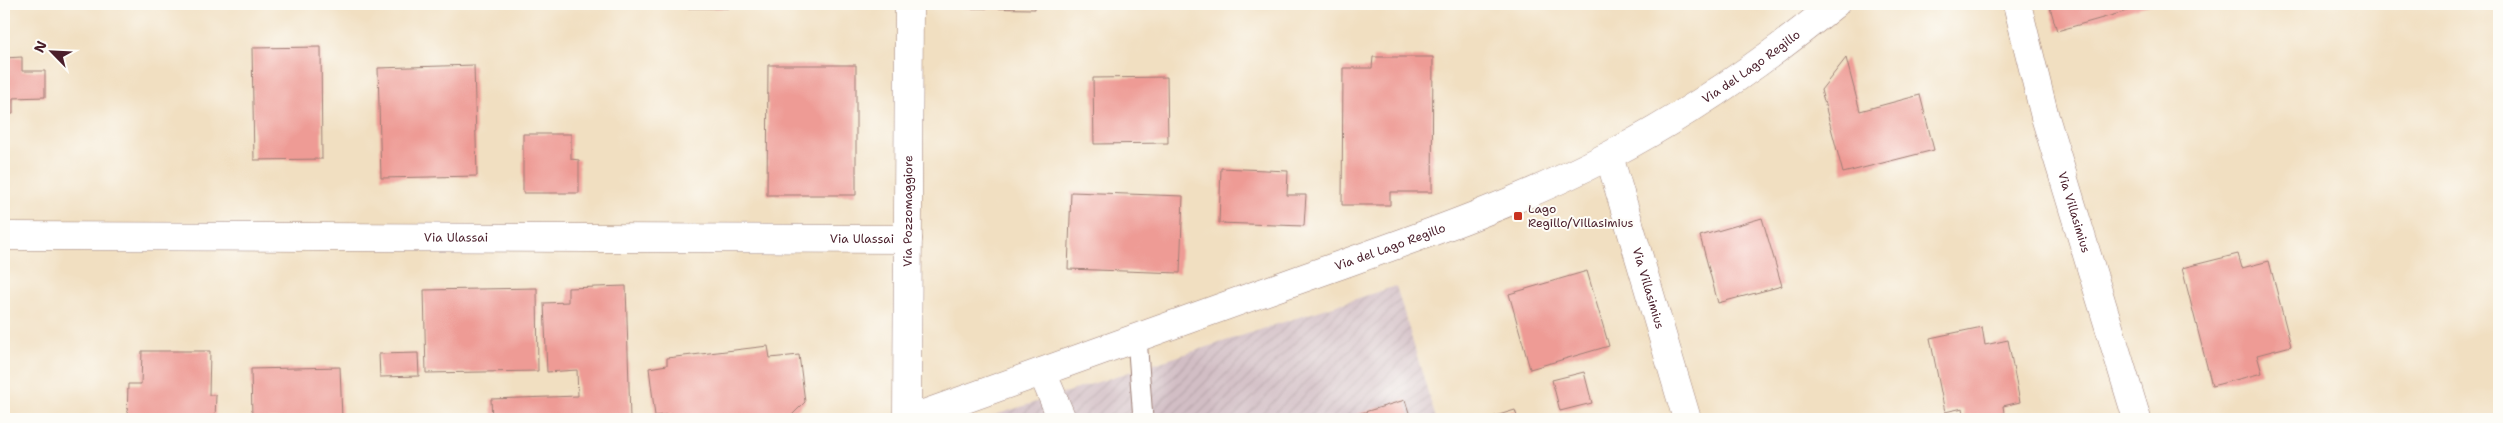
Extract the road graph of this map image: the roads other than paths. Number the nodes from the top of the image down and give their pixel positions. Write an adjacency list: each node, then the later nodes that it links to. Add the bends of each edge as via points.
1 (908, 4): 6 (street, Via Pozzomaggiore)
2 (1835, 4): 4 (street, Via del Lago Regillo, via 1687,110)
3 (2017, 4): 13 (street, Via Villasimius, via 2045,117)
4 (1609, 156): 7 (street, Via del Lago Regillo, via 1484,212); 12 (street, Via Villasimius)
5 (4, 236): 6 (street, Via Ulassai)
6 (908, 239): 9 (street, Via Pozzomaggiore)
7 (1137, 338): 8 (street, Via del Lago Regillo); 11 (lane)
8 (1042, 372): 9 (street, Via del Lago Regillo); 10 (street)
9 (909, 419)
10 (1062, 419)
11 (1143, 419)
12 (1686, 419)
13 (2137, 419)

